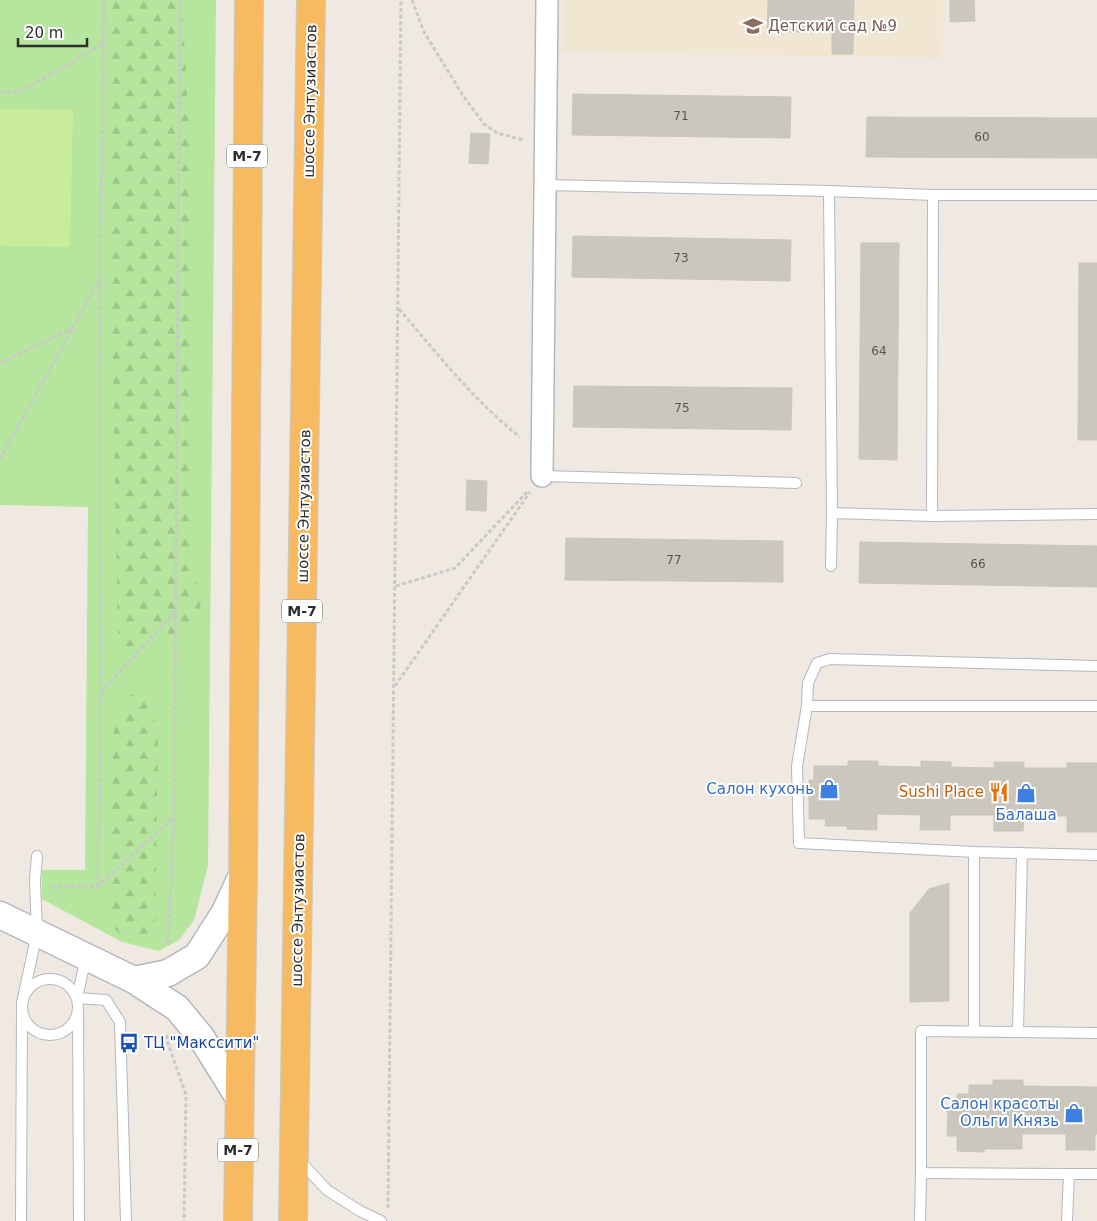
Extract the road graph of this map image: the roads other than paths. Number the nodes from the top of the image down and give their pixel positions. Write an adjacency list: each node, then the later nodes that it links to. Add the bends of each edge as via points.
1 (249, 0): 21 (highway, М-7)
2 (311, 0): 32 (highway, шоссе Энтузиастов / М-7)
3 (547, 0): 4 (street)
4 (545, 185): 5 (lane); 8 (street)
5 (829, 191): 6 (lane); 10 (lane)
6 (934, 195): 7 (lane); 12 (lane)
7 (1097, 195)
8 (542, 476): 9 (lane)
9 (796, 483)
10 (832, 514): 12 (lane); 13 (lane)
11 (1097, 514): 12 (lane)
12 (932, 516)
13 (831, 566)
14 (1097, 666): 15 (lane, via 830,659 817,663 808,683)
15 (807, 706): 16 (lane); 17 (lane, via 797,766 799,843)
16 (1097, 706)
17 (974, 852): 18 (lane); 28 (lane)
18 (1022, 853): 19 (lane); 29 (lane)
19 (1097, 855)
20 (37, 856): 23 (lane)
21 (243, 873): 25 (street, via 225,912 197,956 168,974); 31 (highway, М-7)
22 (0, 915): 23 (street)
23 (37, 933): 24 (street); 26 (lane)
24 (86, 956): 25 (street); 27 (lane)
25 (134, 980): 31 (street, via 177,1008 201,1037)
26 (22, 1003): 27 (lane, via 32,986 41,980 52,979 71,988); 27 (lane, via 30,1026 49,1035 60,1034 69,1028 76,1019); 36 (lane)
27 (78, 1003): 37 (lane); 38 (lane, via 106,1000 120,1022)
28 (974, 1031): 29 (lane); 33 (lane, via 921,1030)
29 (1018, 1032): 30 (lane)
30 (1097, 1033)
31 (239, 1098): 39 (highway, М-7)
32 (294, 1154): 40 (highway, шоссе Энтузиастов / М-7); 41 (lane, via 327,1190)
33 (920, 1173): 34 (lane); 42 (lane)
34 (1069, 1174): 35 (lane); 43 (lane)
35 (1097, 1174)
36 (21, 1221)
37 (79, 1221)
38 (126, 1221)
39 (238, 1221)
40 (293, 1221)
41 (381, 1221)
42 (920, 1221)
43 (1067, 1221)

